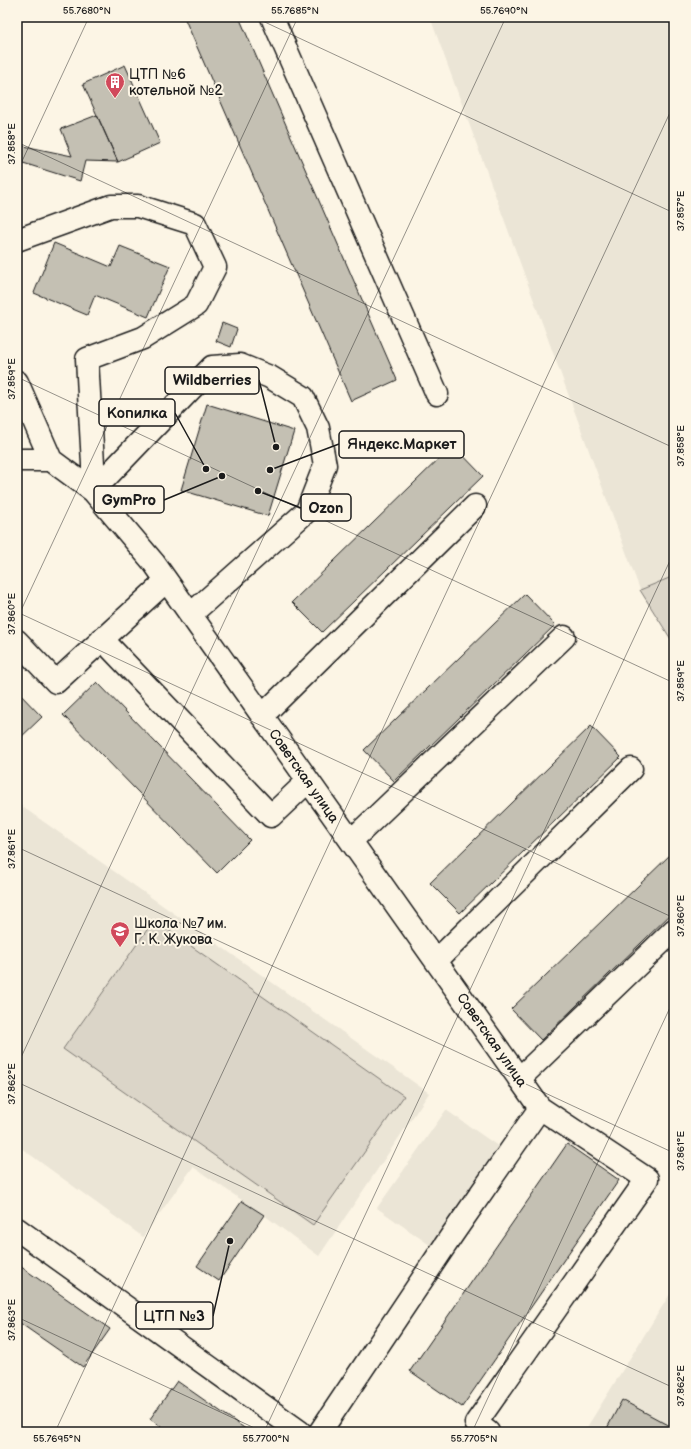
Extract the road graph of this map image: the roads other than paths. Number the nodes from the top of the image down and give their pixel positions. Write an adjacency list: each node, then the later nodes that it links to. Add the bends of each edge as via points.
1 (272, 17): 4 (street)
2 (17, 240): 7 (street, via 111,206 138,206 195,224 215,267 196,305 143,338 87,359)
3 (17, 382): 6 (street)
4 (436, 394)
5 (17, 460): 6 (street)
6 (51, 460): 7 (street, Советская улица)
7 (94, 491): 9 (street, Советская улица); 10 (street, via 212,367 240,365 270,377 303,397 318,428 325,465 307,512)
8 (475, 506): 14 (street)
9 (166, 581): 10 (street, Советская улица); 12 (street)
10 (190, 615): 14 (street, Советская улица)
11 (564, 637): 17 (street)
12 (102, 639): 13 (street, via 56,682); 16 (street, via 271,816)
13 (17, 641)
14 (262, 716): 16 (street, Советская улица)
15 (631, 769): 19 (street)
16 (308, 781): 17 (street, Советская улица)
17 (351, 841): 19 (street, Советская улица)
18 (674, 930): 20 (street)
19 (436, 961): 20 (street, Советская улица)
20 (519, 1079): 21 (street, Советская улица)
21 (540, 1108): 24 (street, via 450,1234); 25 (street, via 647,1179 476,1423)
22 (17, 1229): 23 (street)
23 (300, 1432)
24 (320, 1432)
25 (488, 1432)

